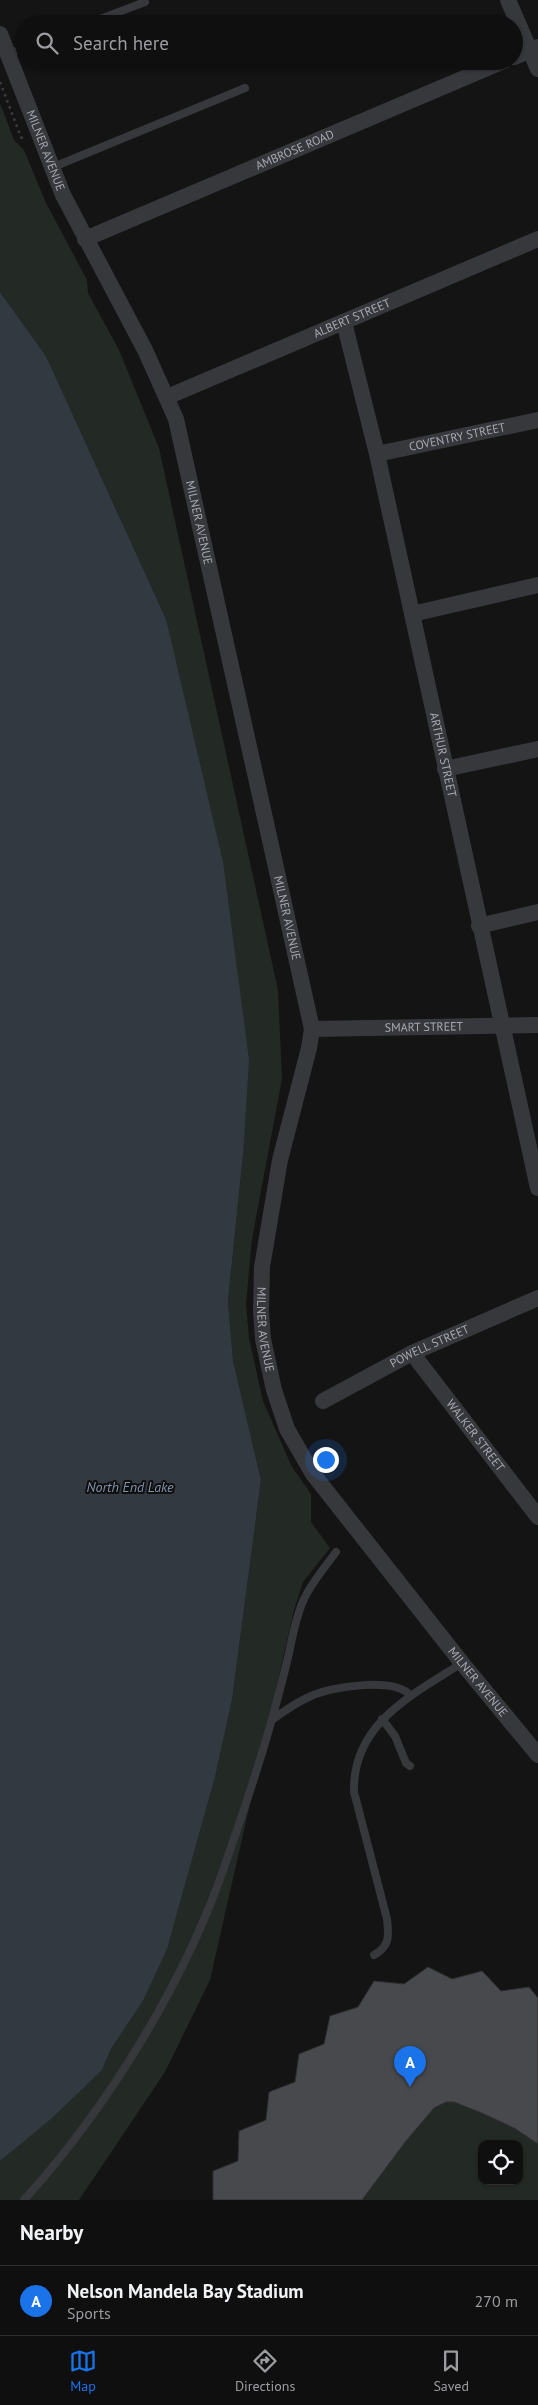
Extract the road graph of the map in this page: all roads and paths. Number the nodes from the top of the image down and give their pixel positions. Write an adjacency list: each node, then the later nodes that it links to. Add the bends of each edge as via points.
1 (508, 0): 4 (street)
2 (145, 2): 3 (lane)
3 (111, 15)
4 (516, 15)
5 (523, 28): 7 (street)
6 (0, 34): 9 (street, MILNER AVENUE)
7 (534, 48): 11 (street)
8 (15, 51): 9 (lane)
9 (8, 54): 15 (street, MILNER AVENUE)
10 (483, 70): 16 (street, AMBROSE ROAD)
11 (538, 70)
12 (0, 82): 14 (path, via 20,137)
13 (245, 88): 15 (lane)
14 (26, 142)
15 (51, 168): 16 (street, MILNER AVENUE)
16 (85, 239): 19 (street, MILNER AVENUE)
17 (538, 239): 18 (street, ALBERT STREET)
18 (344, 322): 19 (street, ALBERT STREET); 21 (street, ARTHUR STREET)
19 (167, 397): 30 (street, MILNER AVENUE, via 182,444)
20 (538, 420): 21 (street, COVENTRY STREET)
21 (377, 454): 23 (street, ARTHUR STREET)
22 (538, 586): 23 (street)
23 (412, 614): 25 (street, ARTHUR STREET)
24 (538, 749): 25 (street)
25 (445, 769): 27 (street, ARTHUR STREET)
26 (538, 912): 27 (street)
27 (479, 926): 28 (street, ARTHUR STREET)
28 (503, 1025): 29 (street, SMART STREET); 30 (street, SMART STREET); 31 (street, ARTHUR STREET)
29 (538, 1025)
30 (312, 1029): 37 (street, MILNER AVENUE, via 280,1160 262,1267 261,1312 268,1368 287,1429 313,1474)
31 (538, 1188)
32 (538, 1298): 33 (street, POWELL STREET)
33 (412, 1353): 34 (street, POWELL STREET); 35 (street, WALKER STREET)
34 (323, 1400)
35 (538, 1517)
36 (336, 1552): 40 (lane, via 301,1606)
37 (462, 1663): 38 (lane); 41 (street, MILNER AVENUE)
38 (411, 1696): 39 (lane); 40 (lane, via 390,1686 351,1687 312,1695)
39 (382, 1719): 42 (lane); 43 (lane, via 364,1743 356,1759 354,1774 354,1792 388,1927 387,1943)
40 (272, 1720): 44 (lane, via 213,1899 175,1979 119,2075 64,2152)
41 (538, 1755)
42 (410, 1766)
43 (374, 1955)
44 (24, 2200)

